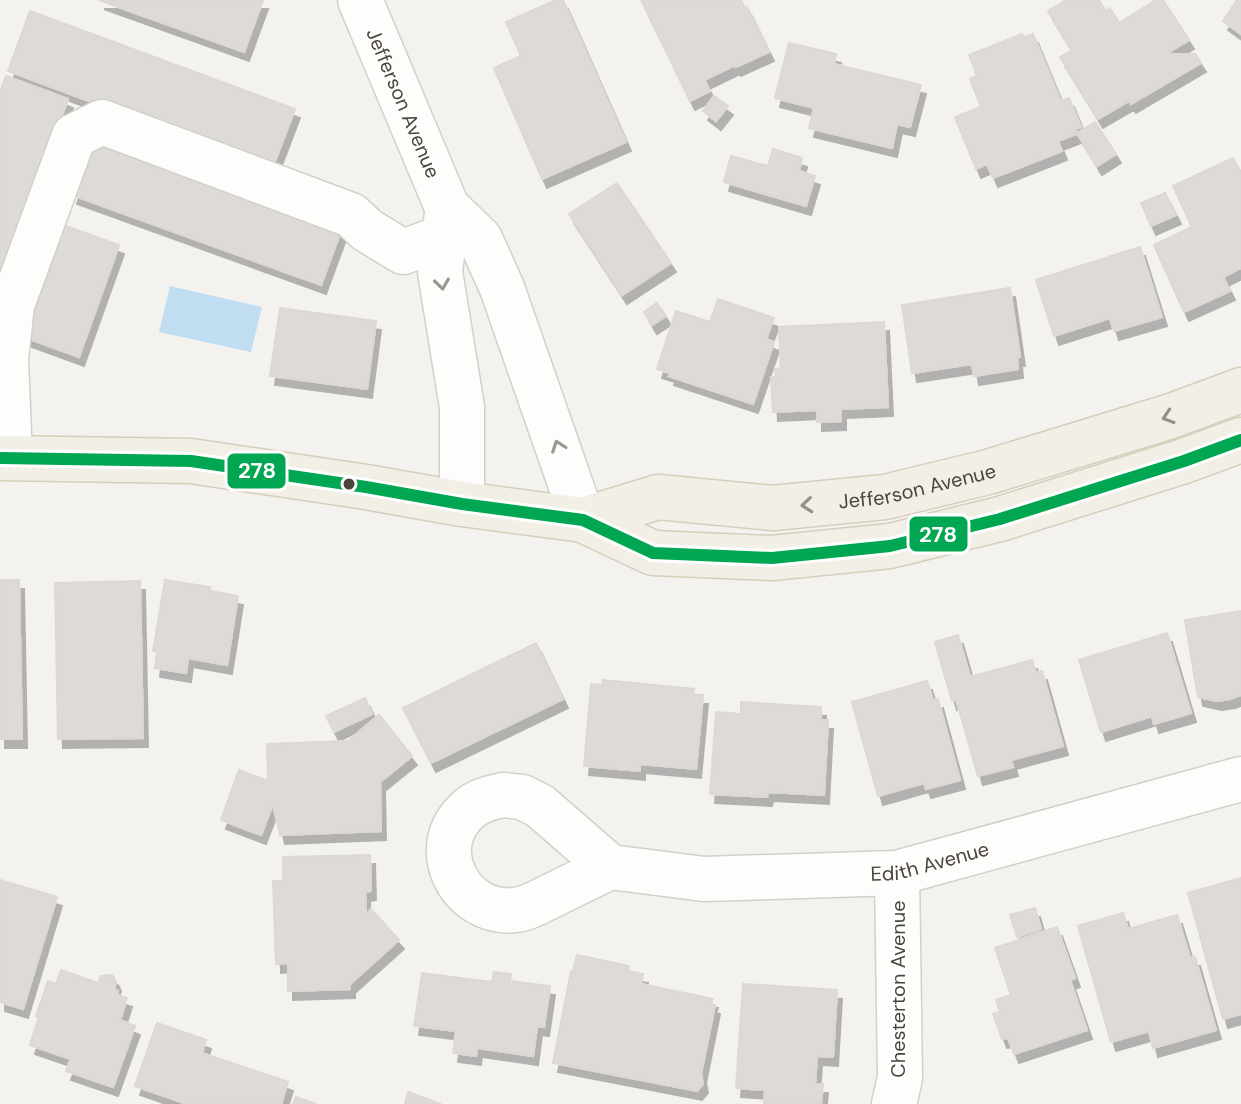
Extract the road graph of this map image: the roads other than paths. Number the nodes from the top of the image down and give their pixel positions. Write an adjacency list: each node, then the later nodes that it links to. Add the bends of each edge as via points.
1 (360, 0): 2 (street, Jefferson Avenue)
2 (446, 222): 5 (street, via 403,252 351,215 102,122 74,136 12,305); 6 (street, Jefferson Avenue, one-way to 6, via 440,272 462,407); 7 (street, Jefferson Avenue, one-way to 2, via 480,239)
3 (1241, 390): 7 (main road, Jefferson Avenue, one-way to 7, via 1002,468 885,497 773,508 658,497)
4 (1241, 440): 7 (main road, via 1000,519 890,546 772,558 653,553)
5 (5, 458): 6 (main road, via 191,461)
6 (462, 504): 7 (main road)
7 (583, 520)
8 (1241, 779): 10 (street, Edith Avenue)
9 (610, 867): 10 (street, Edith Avenue, via 704,879)
10 (897, 873): 11 (street, Chesterton Avenue, via 900,1078)
11 (894, 1104)

